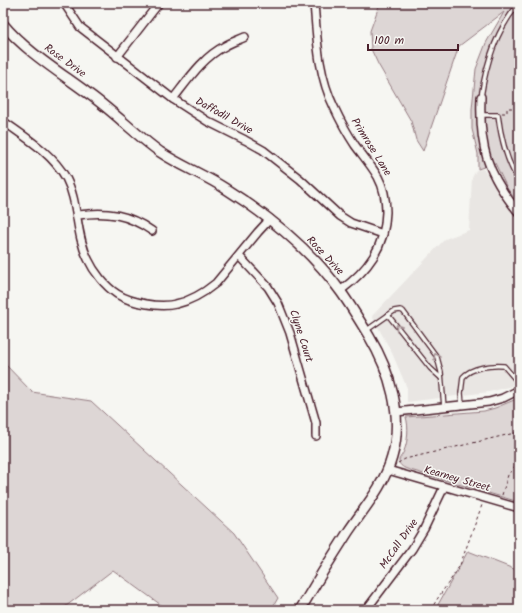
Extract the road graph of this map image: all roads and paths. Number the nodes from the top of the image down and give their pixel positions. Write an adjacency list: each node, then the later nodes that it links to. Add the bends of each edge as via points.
1 (64, 3): 7 (street, Daffodil Drive, via 80,27)
2 (159, 3): 7 (street)
3 (314, 3): 19 (street, Primrose Lane, via 320,63 325,82 334,106 383,189 386,204)
4 (519, 4): 8 (lane, via 506,22 492,51 485,71)
5 (3, 24): 17 (main road, Rose Drive, via 27,49 95,98 146,141 173,160 208,177)
6 (245, 38): 9 (street, via 216,52 190,77)
7 (117, 57): 9 (street, Daffodil Drive)
8 (481, 97): 11 (street)
9 (173, 99): 19 (street, Daffodil Drive, via 207,121 262,150 351,224)
10 (519, 108): 12 (path, via 507,108 507,113)
11 (481, 115): 12 (lane); 15 (street, via 482,139 494,178)
12 (498, 115): 14 (lane, via 506,156)
13 (3, 121): 16 (street, via 57,164 72,191)
14 (519, 181)
15 (519, 213)
16 (78, 215): 18 (street, via 115,214 140,222); 20 (street, via 81,240 96,273 118,294 136,302 157,306 184,302 208,290)
17 (270, 219): 20 (street); 21 (main road, Rose Drive, via 310,256)
18 (152, 231)
19 (383, 234): 21 (street, Primrose Lane, via 378,249 365,269)
20 (239, 256): 31 (street, Clyne Court, via 268,288 283,314 316,423)
21 (340, 291): 23 (main road, Rose Drive)
22 (388, 315): 23 (lane); 24 (lane, one-way to 22); 24 (lane, one-way to 22, via 437,357 402,311 397,310)
23 (366, 331): 29 (main road, Rose Drive, via 388,374)
24 (441, 378): 28 (lane)
25 (519, 387): 27 (lane, via 504,366 490,366 470,371 463,377)
26 (519, 390): 27 (street, via 489,402)
27 (462, 405): 28 (street)
28 (444, 407): 29 (street)
29 (396, 412): 34 (main road, Rose Drive, via 396,441)
30 (519, 432): 33 (path, via 405,459)
31 (316, 436)
32 (519, 460): 36 (path, via 508,475)
33 (399, 463)
34 (388, 470): 35 (street, Kearney Street); 39 (main road, Rose Drive)
35 (444, 487): 38 (street, Kearney Street); 40 (street, McCall Drive, via 412,548)
36 (503, 492)
37 (483, 504): 41 (path, via 460,565)
38 (519, 508)
39 (300, 610)
40 (366, 610)
41 (431, 610)

